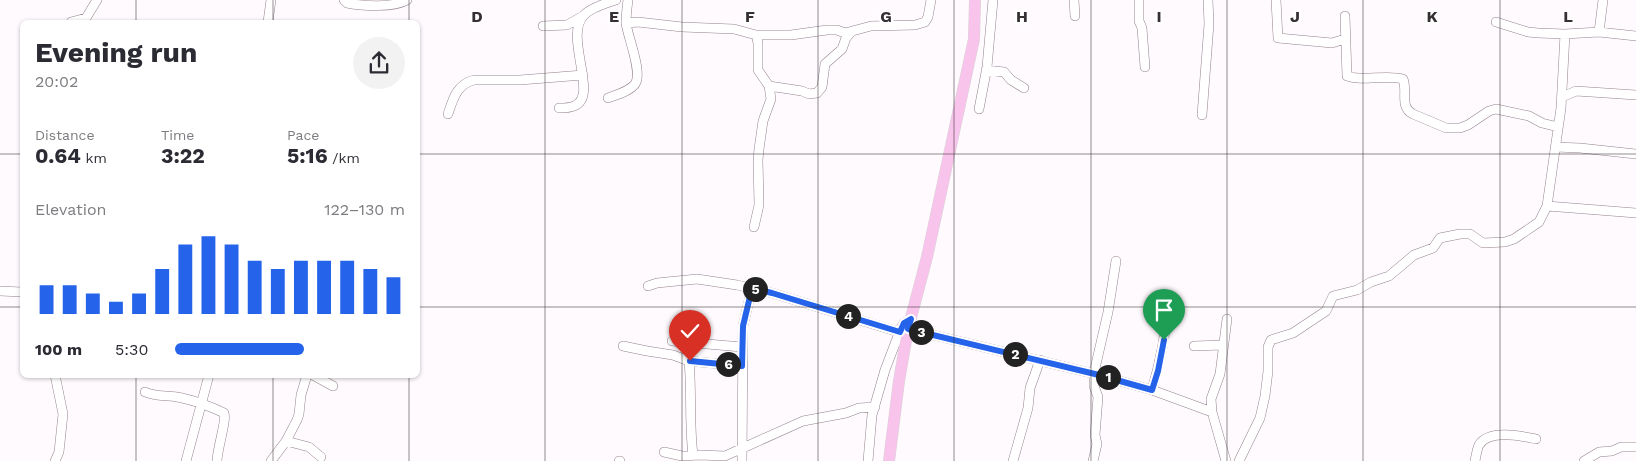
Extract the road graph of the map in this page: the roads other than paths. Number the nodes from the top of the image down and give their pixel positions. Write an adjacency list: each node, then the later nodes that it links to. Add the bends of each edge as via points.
1 (97, 0): 18 (street, via 86,18)
2 (271, 0): 19 (street)
3 (344, 0): 4 (street, via 365,5 396,4)
4 (407, 0)
5 (616, 0): 15 (street)
6 (628, 0): 21 (street)
7 (931, 0): 23 (street, via 925,22 871,26)
8 (975, 0): 54 (main road, via 974,39 927,258)
9 (993, 0): 30 (street)
10 (1074, 0): 16 (street)
11 (1139, 0): 29 (street)
12 (1208, 0): 40 (street)
13 (1276, 0): 28 (street, via 1278,38 1332,44)
14 (1603, 0): 24 (street)
15 (582, 16): 22 (street, via 567,25); 31 (street, via 577,33)
16 (1075, 16)
17 (1344, 16): 28 (street)
18 (78, 20)
19 (268, 20)
20 (1496, 22): 25 (street, via 1528,32)
21 (626, 23): 26 (street, via 734,29); 36 (street, via 638,78 634,86)
22 (543, 26)
23 (851, 32): 26 (street, via 827,30); 32 (street, via 842,49 825,64 822,88 817,93)
24 (1599, 32): 25 (street); 27 (street)
25 (1565, 34): 35 (street)
26 (756, 35): 32 (street, via 758,70)
27 (1636, 36)
28 (1345, 38): 41 (street, via 1347,76 1403,79 1408,111 1446,128 1468,125 1496,109)
29 (1145, 67)
30 (986, 70): 33 (street, via 1004,72); 38 (street)
31 (583, 75): 37 (street, via 582,101 575,106); 39 (street, via 474,80 458,89)
32 (769, 86): 46 (street, via 771,99 763,121 758,155 760,205)
33 (1024, 88)
34 (1636, 95): 35 (street, via 1576,91)
35 (1562, 97): 41 (street)
36 (608, 98)
37 (559, 108)
38 (979, 109)
39 (448, 114)
40 (1202, 115)
41 (1558, 127): 42 (street)
42 (1555, 147): 43 (street); 44 (street)
43 (1636, 154)
44 (1547, 206): 45 (street); 91 (street, via 1538,222 1505,242 1483,243 1470,234 1440,238 1433,248 1414,255 1390,276 1333,296 1326,311 1293,333 1271,340 1260,418)
45 (1636, 213)
46 (754, 227)
47 (1116, 261): 63 (street)
48 (648, 286): 49 (street, via 696,280)
49 (752, 288): 54 (street); 59 (street, via 743,326)
50 (0, 290): 51 (street)
51 (20, 292)
52 (1169, 300): 69 (street, via 1166,334)
53 (1227, 319): 56 (street)
54 (906, 327): 60 (street); 72 (street, via 885,370); 87 (main road)
55 (672, 341): 59 (street)
56 (1223, 345): 58 (street); 73 (street, via 1220,374 1211,399)
57 (623, 346): 61 (street)
58 (1194, 346)
59 (742, 347): 62 (street)
60 (1040, 360): 63 (street); 88 (street)
61 (690, 361): 62 (street); 79 (street)
62 (742, 366): 76 (street)
63 (1094, 373): 69 (street); 89 (street, via 1098,397 1095,435 1098,444)
64 (56, 378): 81 (street, via 63,414)
65 (208, 378): 71 (street)
66 (306, 378): 75 (street, via 300,414)
67 (318, 378): 68 (street)
68 (333, 386)
69 (1152, 390): 73 (street)
70 (145, 392): 71 (street, via 178,397)
71 (201, 405): 82 (street); 83 (street, via 225,415)
72 (875, 407): 76 (street, via 803,421); 86 (street)
73 (1212, 412): 90 (street)
74 (1536, 439): 92 (street, via 1492,435 1479,445)
75 (286, 441): 80 (street, via 309,448); 84 (street)
76 (743, 448): 79 (street, via 725,456); 85 (street)
77 (1636, 448): 93 (street, via 1621,447 1599,452)
78 (664, 452): 79 (street)
79 (693, 455)
80 (321, 457)
81 (56, 461)
82 (186, 461)
83 (216, 461)
84 (271, 461)
85 (742, 461)
86 (868, 461)
87 (889, 461)
88 (1013, 461)
89 (1093, 461)
90 (1226, 461)
91 (1239, 461)
92 (1475, 461)
93 (1584, 461)

